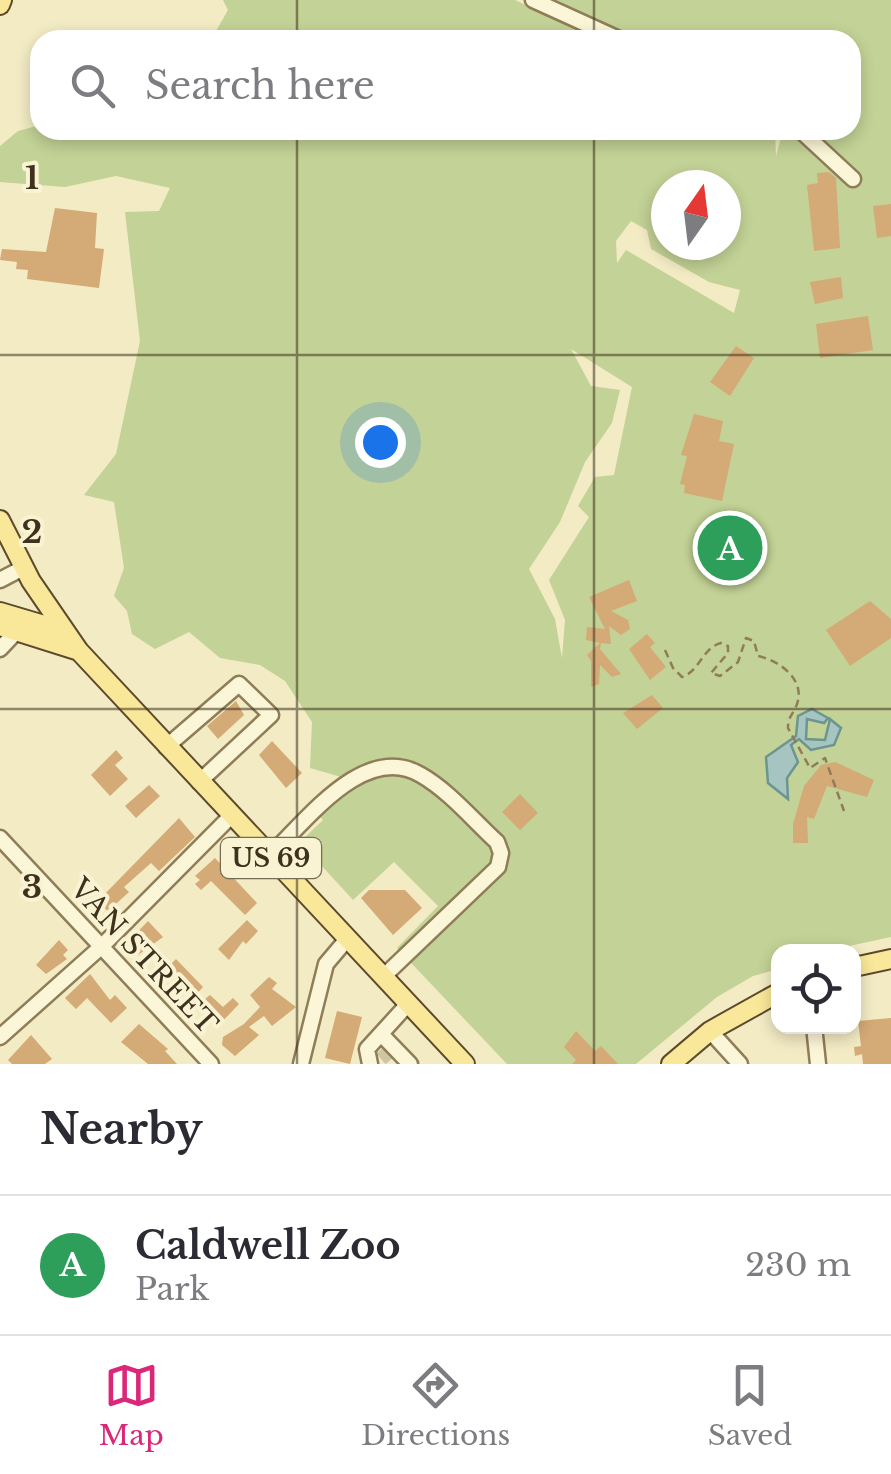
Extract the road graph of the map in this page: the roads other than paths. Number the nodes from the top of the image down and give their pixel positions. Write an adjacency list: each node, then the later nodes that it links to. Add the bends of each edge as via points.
1 (533, 0): 2 (street)
2 (599, 30)
3 (811, 140): 4 (street)
4 (853, 179)
5 (2, 530): 6 (main road, US 69)
6 (23, 568): 7 (street); 10 (main road, US 69)
7 (0, 580)
8 (0, 612): 10 (main road)
9 (8, 629): 11 (street); 12 (main road)
10 (64, 631): 12 (main road, US 69)
11 (0, 649)
12 (79, 651): 13 (main road, US 69)
13 (166, 747): 14 (main road, US 69); 14 (street, via 240,684 271,714)
14 (200, 782): 15 (main road, US 69)
15 (231, 816): 17 (main road, US 69); 19 (street)
16 (0, 838): 19 (street, VAN STREET)
17 (269, 856): 18 (main road, US 69); 22 (street, via 368,770 400,766 425,777 500,847 498,867)
18 (348, 938): 22 (main road, US 69); 32 (street, via 326,964)
19 (102, 946): 28 (street); 31 (street, VAN STREET)
20 (891, 960): 21 (main road)
21 (861, 965)
22 (384, 977): 24 (main road, US 69)
23 (771, 997): 25 (main road)
24 (408, 1004): 26 (street); 33 (main road, US 69)
25 (710, 1031): 30 (street); 34 (main road)
26 (382, 1034): 29 (street); 29 (street, via 366,1050)
27 (815, 1034): 35 (street)
28 (0, 1037)
29 (391, 1058)
30 (731, 1061)
31 (211, 1064)
32 (301, 1064)
33 (465, 1064)
34 (670, 1064)
35 (818, 1064)

